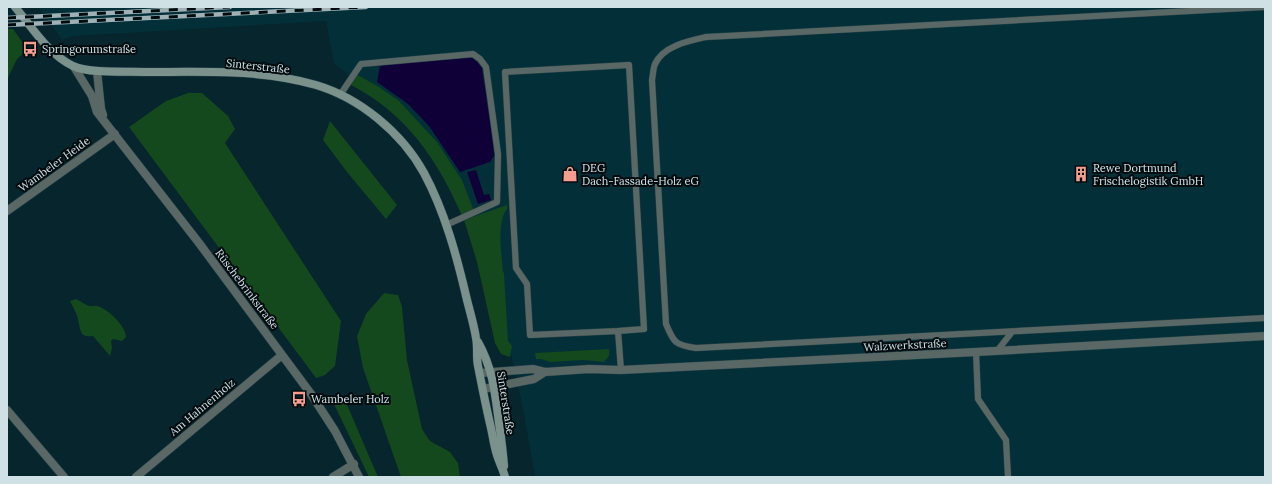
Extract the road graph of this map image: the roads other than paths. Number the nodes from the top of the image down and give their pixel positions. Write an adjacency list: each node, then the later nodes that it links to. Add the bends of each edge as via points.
1 (15, 7): 3 (street, Rüschebrinkstraße, via 58,56)
2 (1265, 7): 12 (lane, via 706,37 682,43 665,52 655,64 652,80 666,324 672,337 680,345 696,348)
3 (74, 67): 4 (street, Rüschebrinkstraße); 6 (street, Rüschebrinkstraße, via 92,96 97,112)
4 (97, 71): 5 (street, Sinterstraße, via 275,76 317,85); 6 (street, Rüschebrinkstraße, via 101,109)
5 (340, 95): 9 (street, Sinterstraße, via 363,108 402,141 425,174); 9 (lane, via 361,64 473,54 480,59 486,67 498,154 497,202)
6 (106, 122): 7 (street, Rüschebrinkstraße)
7 (114, 134): 8 (street, Wambeler Heide); 17 (street, Rüschebrinkstraße)
8 (7, 211)
9 (446, 225): 14 (street, Sinterstraße)
10 (1265, 318): 12 (lane)
11 (618, 331): 11 (lane, via 644,329 629,65 505,72 516,268 527,284 530,335); 18 (lane)
12 (1012, 332): 15 (lane)
13 (1265, 336): 15 (street, Walzwerkstraße)
14 (477, 339): 19 (street, Sinterstraße); 21 (street, Sinterstraße)
15 (997, 351): 16 (street, Walzwerkstraße)
16 (976, 352): 18 (street, Walzwerkstraße); 31 (lane, via 978,399 1006,440)
17 (282, 355): 25 (street, Rüschebrinkstraße, via 324,413); 28 (street, Am Hahnenholz)
18 (621, 370): 20 (street, Walzwerkstraße)
19 (491, 372): 20 (street, Walzwerkstraße, via 533,369); 21 (street, Walzwerkstraße); 22 (street, Sinterstraße)
20 (546, 372): 22 (street, Walzwerkstraße, via 534,379)
21 (480, 374): 23 (street, Sinterstraße)
22 (494, 387): 23 (street, Walzwerkstraße); 26 (street, Sinterstraße, via 504,453)
23 (483, 389): 26 (street, Sinterstraße)
24 (7, 410): 27 (street)
25 (354, 464): 29 (street); 30 (street, Rüschebrinkstraße)
26 (504, 475)
27 (64, 477)
28 (136, 477)
29 (333, 477)
30 (360, 477)
31 (1008, 477)

